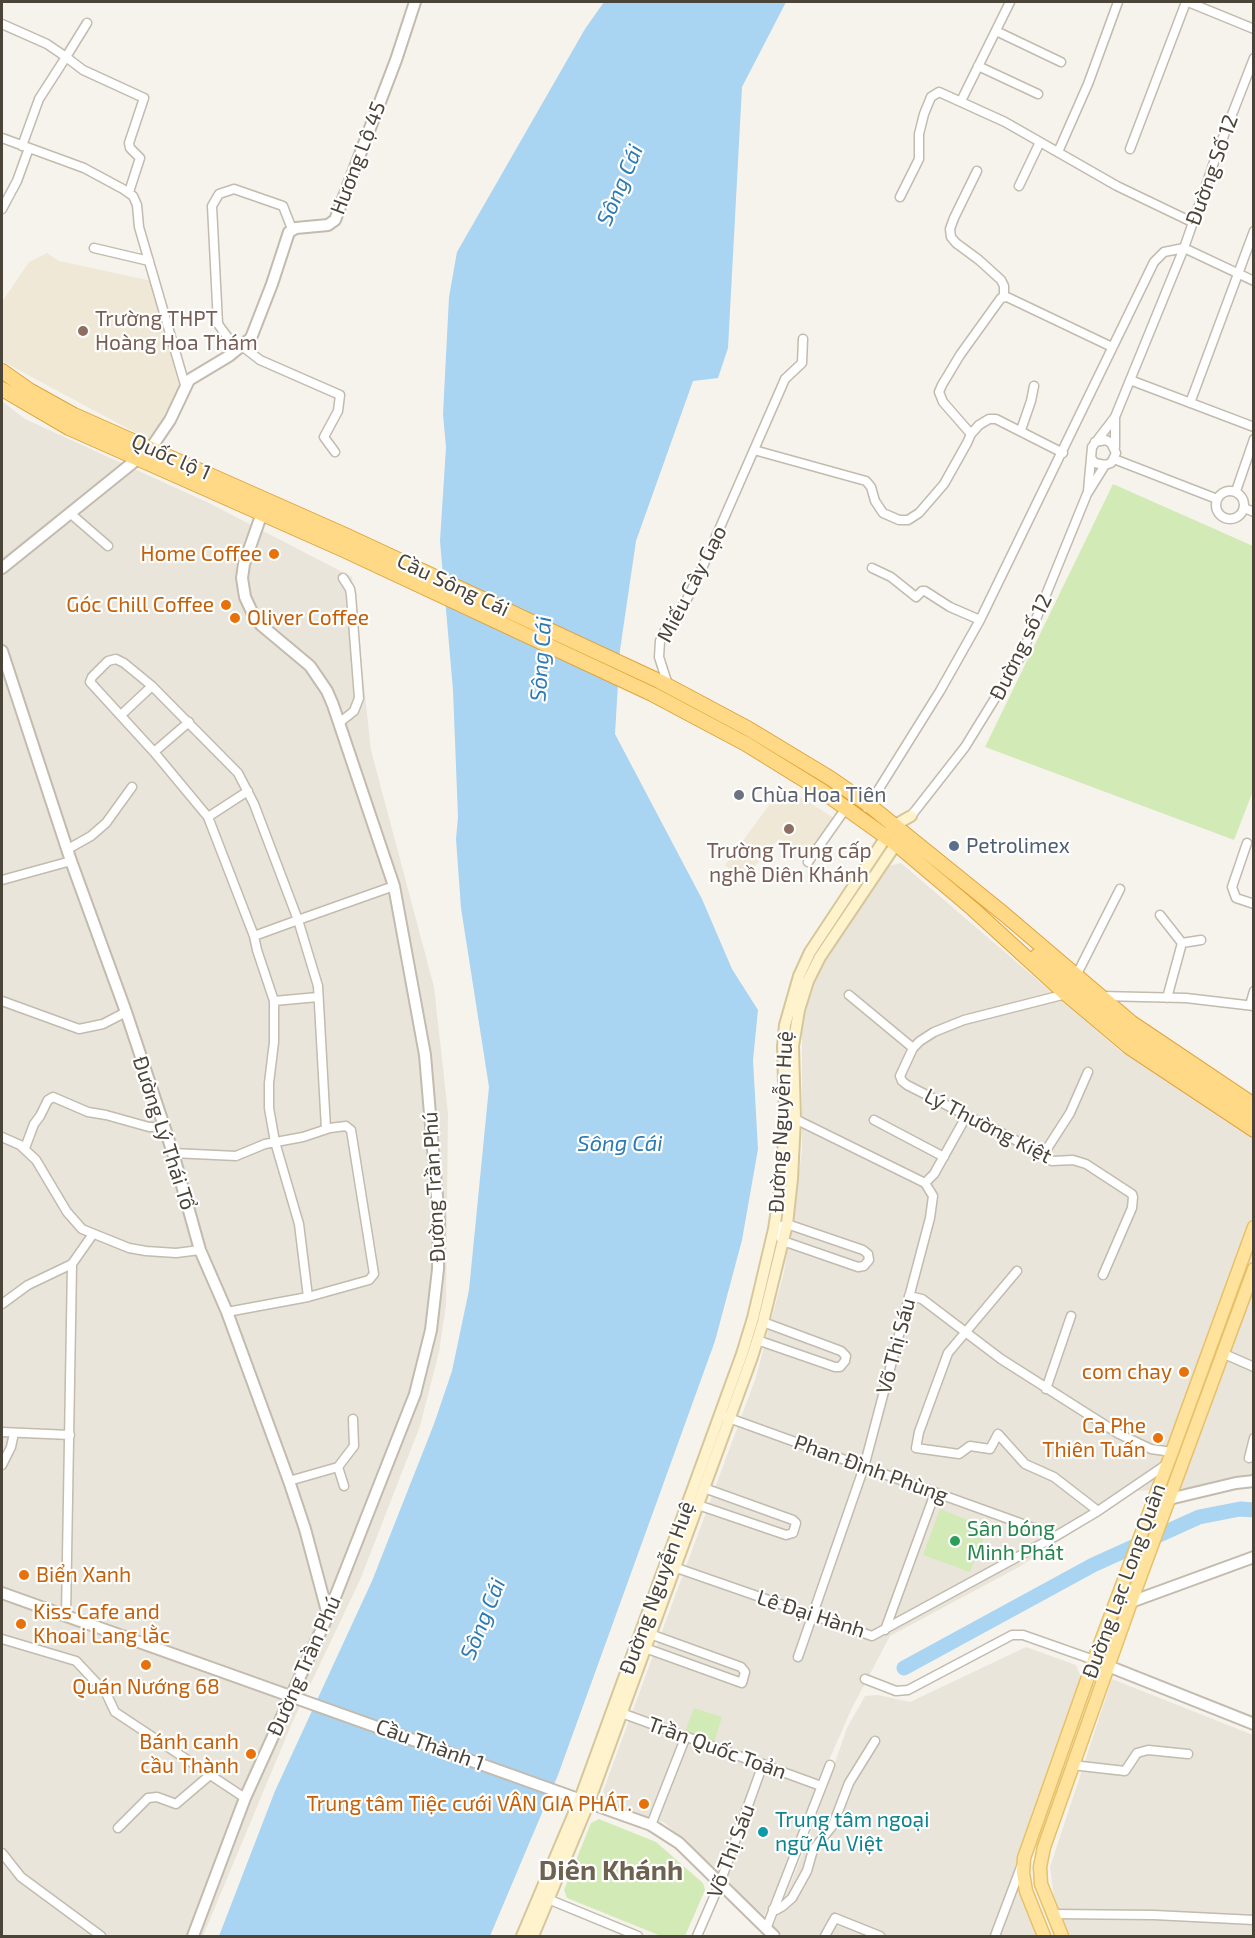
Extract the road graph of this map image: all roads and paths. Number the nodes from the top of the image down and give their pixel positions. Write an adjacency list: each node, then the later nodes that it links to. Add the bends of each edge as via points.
1 (415, 2): 26 (street, Hương Lộ 45, via 335,220 332,224)
2 (1010, 2): 8 (street)
3 (1119, 2): 19 (street)
4 (1187, 2): 7 (street); 18 (street)
5 (87, 23): 9 (street)
6 (2, 24): 9 (street)
7 (1254, 28)
8 (996, 31): 11 (street); 12 (street)
9 (66, 57): 17 (street, via 39,99); 22 (street, via 83,70 144,98 129,143 140,160)
10 (1254, 58): 25 (street, Đường Số 12)
11 (1061, 62)
12 (978, 66): 13 (street); 14 (street)
13 (1038, 94)
14 (961, 101): 16 (street); 23 (street, via 939,92 931,97 922,120 919,159)
15 (2, 138): 17 (street)
16 (1040, 142): 19 (street); 21 (street)
17 (26, 147): 22 (street, via 84,168); 24 (street, via 17,181)
18 (1130, 149)
19 (1058, 152): 25 (street)
20 (977, 171): 33 (street, via 950,233 956,243 1001,280)
21 (1018, 186)
22 (129, 192): 30 (street, via 137,205)
23 (900, 197)
24 (2, 209)
25 (1192, 222): 28 (street, Đường Số 12)
26 (292, 229): 36 (street, via 250,338); 36 (street, via 283,206 234,189 219,194 212,206 218,324)
27 (1254, 231): 31 (street)
28 (1184, 248): 31 (street); 35 (street, via 1164,252 1156,259); 38 (street, Đường số 12)
29 (94, 249): 30 (street)
30 (149, 261): 39 (street)
31 (1237, 274): 32 (street); 42 (street)
32 (1254, 281)
33 (1004, 296): 35 (street); 46 (street, via 960,355 939,392)
34 (803, 339): 51 (street, Miếu Cây Gạo, via 802,363 785,379)
35 (1112, 347): 53 (street)
36 (239, 348): 39 (street); 52 (street, via 340,395 333,423 325,435 325,441)
37 (2, 371): 50 (highway, Quốc lộ 1, via 59,407)
38 (1130, 380): 42 (street); 43 (street, Đường số 12)
39 (185, 385): 50 (street, via 170,420)
40 (1034, 386): 45 (street)
41 (2, 388): 55 (highway, Quốc lộ 1, via 45,416)
42 (1190, 403): 44 (street)
43 (1115, 417): 48 (street, Đường số 12); 49 (street)
44 (1254, 427)
45 (1021, 430): 46 (street, via 992,418); 53 (street)
46 (971, 434): 51 (street, via 944,484 919,513 904,521 883,513 871,487 861,479)
47 (1254, 439): 58 (street)
48 (1095, 442): 49 (street, via 1106,440); 54 (street)
49 (1115, 447): 56 (street)
50 (151, 448): 55 (street); 65 (highway, Quốc lộ 1)
51 (754, 450): 73 (street, Miếu Cây Gạo, via 696,581 660,641)
52 (335, 452)
53 (1063, 453): 71 (street)
54 (1091, 458): 57 (street); 59 (street, Đường số 12)
55 (139, 459): 63 (highway, Quốc lộ 1); 64 (street)
56 (1114, 459): 57 (street); 60 (street)
57 (1106, 465): 59 (street, Đường số 12)
58 (1236, 491): 60 (street, via 1227,491); 61 (street, via 1243,498)
59 (1087, 494): 83 (street, Đường số 12, via 1021,656 965,747)
60 (1217, 499): 61 (street, via 1216,508 1226,518 1235,518)
61 (1244, 508): 62 (street)
62 (1254, 512)
63 (262, 513): 67 (highway, Quốc lộ 1); 77 (street, Đường Trần Phú, via 244,564 245,597 266,631 316,674)
64 (71, 514): 66 (street); 68 (street)
65 (345, 535): 73 (highway, Cầu Sông Cái)
66 (108, 546)
67 (344, 550): 82 (highway, Cầu Sông Cái, via 652,694 746,744)
68 (2, 567)
69 (872, 568): 71 (street, via 916,597 925,591)
70 (343, 578): 77 (street, via 351,596 359,698 354,711)
71 (980, 620): 81 (street)
72 (2, 651): 88 (street, Đường Lý Thái Tổ)
73 (664, 683): 81 (highway, Cầu Sông Cái, via 791,754)
74 (152, 687): 75 (street); 75 (street, via 124,663 108,661 90,682); 76 (street)
75 (121, 715): 78 (street)
76 (189, 722): 78 (street); 80 (street, via 238,773)
77 (339, 723): 91 (street, Đường Trần Phú)
78 (154, 752): 84 (street)
79 (132, 787): 88 (street, via 106,823)
80 (248, 791): 84 (street); 96 (street)
81 (869, 806): 85 (street); 86 (highway, Cầu Sông Cái)
82 (846, 808): 85 (highway, Cầu Sông Cái); 89 (street)
83 (911, 816): 86 (main road, Đường Nguyễn Huệ)
84 (208, 817): 97 (street)
85 (860, 818): 86 (highway, Cầu Sông Cái)
86 (895, 835): 93 (highway); 116 (main road, Đường Nguyễn Huệ, via 810,952 799,976 784,1036)
87 (1247, 843): 94 (street, via 1232,887 1236,898)
88 (69, 855): 90 (street); 110 (street, Đường Lý Thái Tổ)
89 (808, 862)
90 (2, 880)
91 (394, 886): 96 (street); 173 (street, Đường Trần Phú, via 425,1055 439,1220 438,1269 431,1330 415,1394)
92 (1120, 889): 100 (street)
93 (977, 903): 100 (highway); 102 (highway); 115 (highway, via 1136,1040)
94 (1254, 904)
95 (1160, 915): 99 (street)
96 (298, 920): 97 (street); 105 (street, via 316,977)
97 (254, 936): 108 (street)
98 (1201, 940): 99 (street)
99 (1182, 943): 106 (street)
100 (1076, 976): 104 (highway)
101 (1254, 991): 109 (street)
102 (1066, 994): 111 (street, via 953,1024); 120 (highway, via 1128,1047)
103 (849, 995): 111 (street)
104 (1100, 996): 106 (street); 113 (highway, via 1164,1046)
105 (318, 997): 108 (street); 119 (street)
106 (1167, 998): 109 (street)
107 (2, 1001): 110 (street, via 79,1029 103,1024)
108 (274, 1001): 122 (street, via 274,1052 268,1097)
109 (1252, 1005)
110 (126, 1012): 118 (street, Đường Lý Thái Tổ)
111 (913, 1048): 114 (street, Lý Thường Kiệt, via 900,1073 902,1081)
112 (1088, 1072): 125 (street, via 1070,1113)
113 (1254, 1105)
114 (967, 1115): 125 (street, Lý Thường Kiệt); 126 (street)
115 (1254, 1118)
116 (790, 1119): 127 (street); 128 (main road, Đường Nguyễn Huệ, via 792,1179); 130 (main road, Đường Nguyễn Huệ)
117 (874, 1120): 126 (street)
118 (163, 1127): 123 (street, via 88,1112 53,1097 34,1124); 124 (street, Đường Lý Thái Tổ)
119 (326, 1129): 122 (street); 139 (street, via 346,1126 351,1130 374,1274 369,1280)
120 (1254, 1130)
121 (2, 1137): 123 (street)
122 (275, 1142): 124 (street, via 236,1155); 139 (street, via 299,1224)
123 (24, 1148): 131 (street, via 77,1224)
124 (173, 1153): 133 (street, Đường Lý Thái Tổ)
125 (1043, 1155): 137 (street, Lý Thường Kiệt, via 1054,1162 1073,1160 1086,1164 1133,1196 1132,1208)
126 (944, 1156): 127 (street)
127 (925, 1183): 138 (street, Võ Thị Sáu, via 933,1196 930,1218)
128 (787, 1224): 130 (street); 132 (main road, Đường Nguyễn Huệ); 132 (street, via 863,1250 869,1260 858,1267)
129 (1254, 1227): 155 (main road, Đường Lạc Long Quân)
130 (774, 1229): 132 (street); 149 (main road, Đường Nguyễn Huệ)
131 (93, 1234): 133 (street, via 146,1251); 134 (street)
132 (783, 1241): 143 (main road, Đường Nguyễn Huệ)
133 (200, 1250): 141 (street, Đường Lý Thái Tổ)
134 (72, 1264): 140 (street, via 28,1285); 153 (street)
135 (1254, 1269): 146 (main road, Đường Lạc Long Quân)
136 (1017, 1271): 144 (street)
137 (1104, 1275)
138 (909, 1296): 144 (street, via 922,1299); 159 (street, Võ Thị Sáu)
139 (308, 1297): 141 (street)
140 (2, 1304)
141 (227, 1312): 160 (street, Đường Lý Thái Tổ)
142 (1071, 1316): 148 (street)
143 (763, 1322): 145 (main road, Đường Nguyễn Huệ); 145 (street, via 841,1351 845,1361 840,1367 831,1366)
144 (966, 1331): 148 (street); 167 (street, via 948,1353 916,1448 960,1454 970,1446 990,1449 998,1434 1025,1464 1054,1477)
145 (758, 1340): 149 (main road, Đường Nguyễn Huệ)
146 (1222, 1353): 147 (street); 165 (main road, Đường Lạc Long Quân)
147 (1254, 1367)
148 (1046, 1389): 155 (street, via 1119,1434)
149 (725, 1417): 159 (street, Phan Đình Phùng); 163 (main road, Đường Nguyễn Huệ); 170 (main road, Đường Nguyễn Huệ)
150 (353, 1419): 158 (street, via 354,1446)
151 (2, 1432): 152 (street)
152 (14, 1433): 153 (street); 157 (street)
153 (70, 1435): 174 (street)
154 (1254, 1438): 156 (street)
155 (1170, 1458): 167 (street, Lê Đại Hành); 181 (main road, Đường Lạc Long Quân)
156 (1249, 1458)
157 (2, 1465)
158 (338, 1467): 160 (street); 162 (street)
159 (864, 1467): 164 (street, Phan Đình Phùng); 175 (street, Võ Thị Sáu)
160 (290, 1481): 173 (street, Đường Lý Thái Tổ)
161 (1254, 1481): 165 (street)
162 (344, 1485)
163 (704, 1488): 166 (main road, Đường Nguyễn Huệ); 166 (street, via 793,1520 793,1533 786,1535)
164 (935, 1493): 168 (street, Phan Đình Phùng); 176 (street)
165 (1169, 1499): 172 (main road, Đường Lạc Long Quân)
166 (698, 1505): 170 (main road, Đường Nguyễn Huệ)
167 (1098, 1511): 168 (street, Lê Đại Hành)
168 (1056, 1536): 176 (street, Lê Đại Hành)
169 (1254, 1557): 172 (street)
170 (670, 1566): 175 (street, Lê Đại Hành); 177 (main road, Đường Nguyễn Huệ); 185 (main road, Đường Nguyễn Huệ)
171 (2, 1593): 174 (street, Cầu Thành 1)
172 (1131, 1602): 182 (main road, Đường Lạc Long Quân)
173 (328, 1615): 184 (street, Đường Trần Phú)
174 (66, 1616): 184 (street, Cầu Thành 1)
175 (812, 1616): 176 (street, Lê Đại Hành, via 872,1636); 180 (street, Võ Thị Sáu)
176 (884, 1631)
177 (650, 1634): 179 (main road, Đường Nguyễn Huệ); 179 (street, via 741,1667 745,1672 742,1683)
178 (2, 1640): 193 (street, via 76,1661 106,1693 115,1712)
179 (645, 1648): 185 (main road, Đường Nguyễn Huệ)
180 (798, 1657)
181 (1094, 1660): 183 (street, via 1023,1635 1012,1635 908,1690 896,1691); 200 (main road, Đường Lạc Long Quân)
182 (1108, 1666): 186 (street); 192 (main road, Đường Lạc Long Quân)
183 (865, 1678)
184 (292, 1696): 195 (street, Đường Trần Phú); 196 (street, Cầu Thành 1)
185 (617, 1712): 187 (street, Trần Quốc Toản); 196 (main road, Đường Nguyễn Huệ)
186 (1254, 1724)
187 (686, 1736): 190 (street, Trần Quốc Toản); 197 (street)
188 (875, 1741): 203 (street, via 849,1783 833,1825 813,1850 792,1898)
189 (1188, 1754): 192 (street, via 1148,1750 1137,1753 1125,1771)
190 (763, 1764): 194 (street, Trần Quốc Toản); 201 (street, Võ Thị Sáu)
191 (830, 1764): 194 (street)
192 (1072, 1765): 204 (main road, Đường Lạc Long Quân, via 1041,1860 1041,1884)
193 (210, 1775): 195 (street); 198 (street, via 176,1804 148,1798)
194 (822, 1785): 203 (street)
195 (245, 1798): 209 (street, Đường Trần Phú)
196 (585, 1800): 197 (street, Cầu Thành 1); 202 (main road, Đường Nguyễn Huệ)
197 (651, 1825): 201 (street, Cầu Thành 1, via 679,1843)
198 (118, 1828)
199 (2, 1852): 208 (street, via 29,1883)
200 (1024, 1858): 215 (street); 216 (main road, Đường Lạc Long Quân, via 1026,1891)
201 (720, 1883): 206 (street, Cầu Thành 1); 212 (street, Võ Thị Sáu)
202 (544, 1898): 207 (street); 210 (main road, Đường Nguyễn Huệ); 211 (main road, Đường Nguyễn Huệ)
203 (773, 1909): 206 (street)
204 (1053, 1914): 205 (street); 217 (main road, Đường Lạc Long Quân)
205 (1254, 1920)
206 (770, 1933)
207 (632, 1935)
208 (101, 1936)
209 (193, 1936)
210 (522, 1936)
211 (533, 1936)
212 (697, 1936)
213 (825, 1936): 214 (street, via 835,1918)
214 (880, 1936)
215 (995, 1936)
216 (1044, 1936)
217 (1062, 1936)

